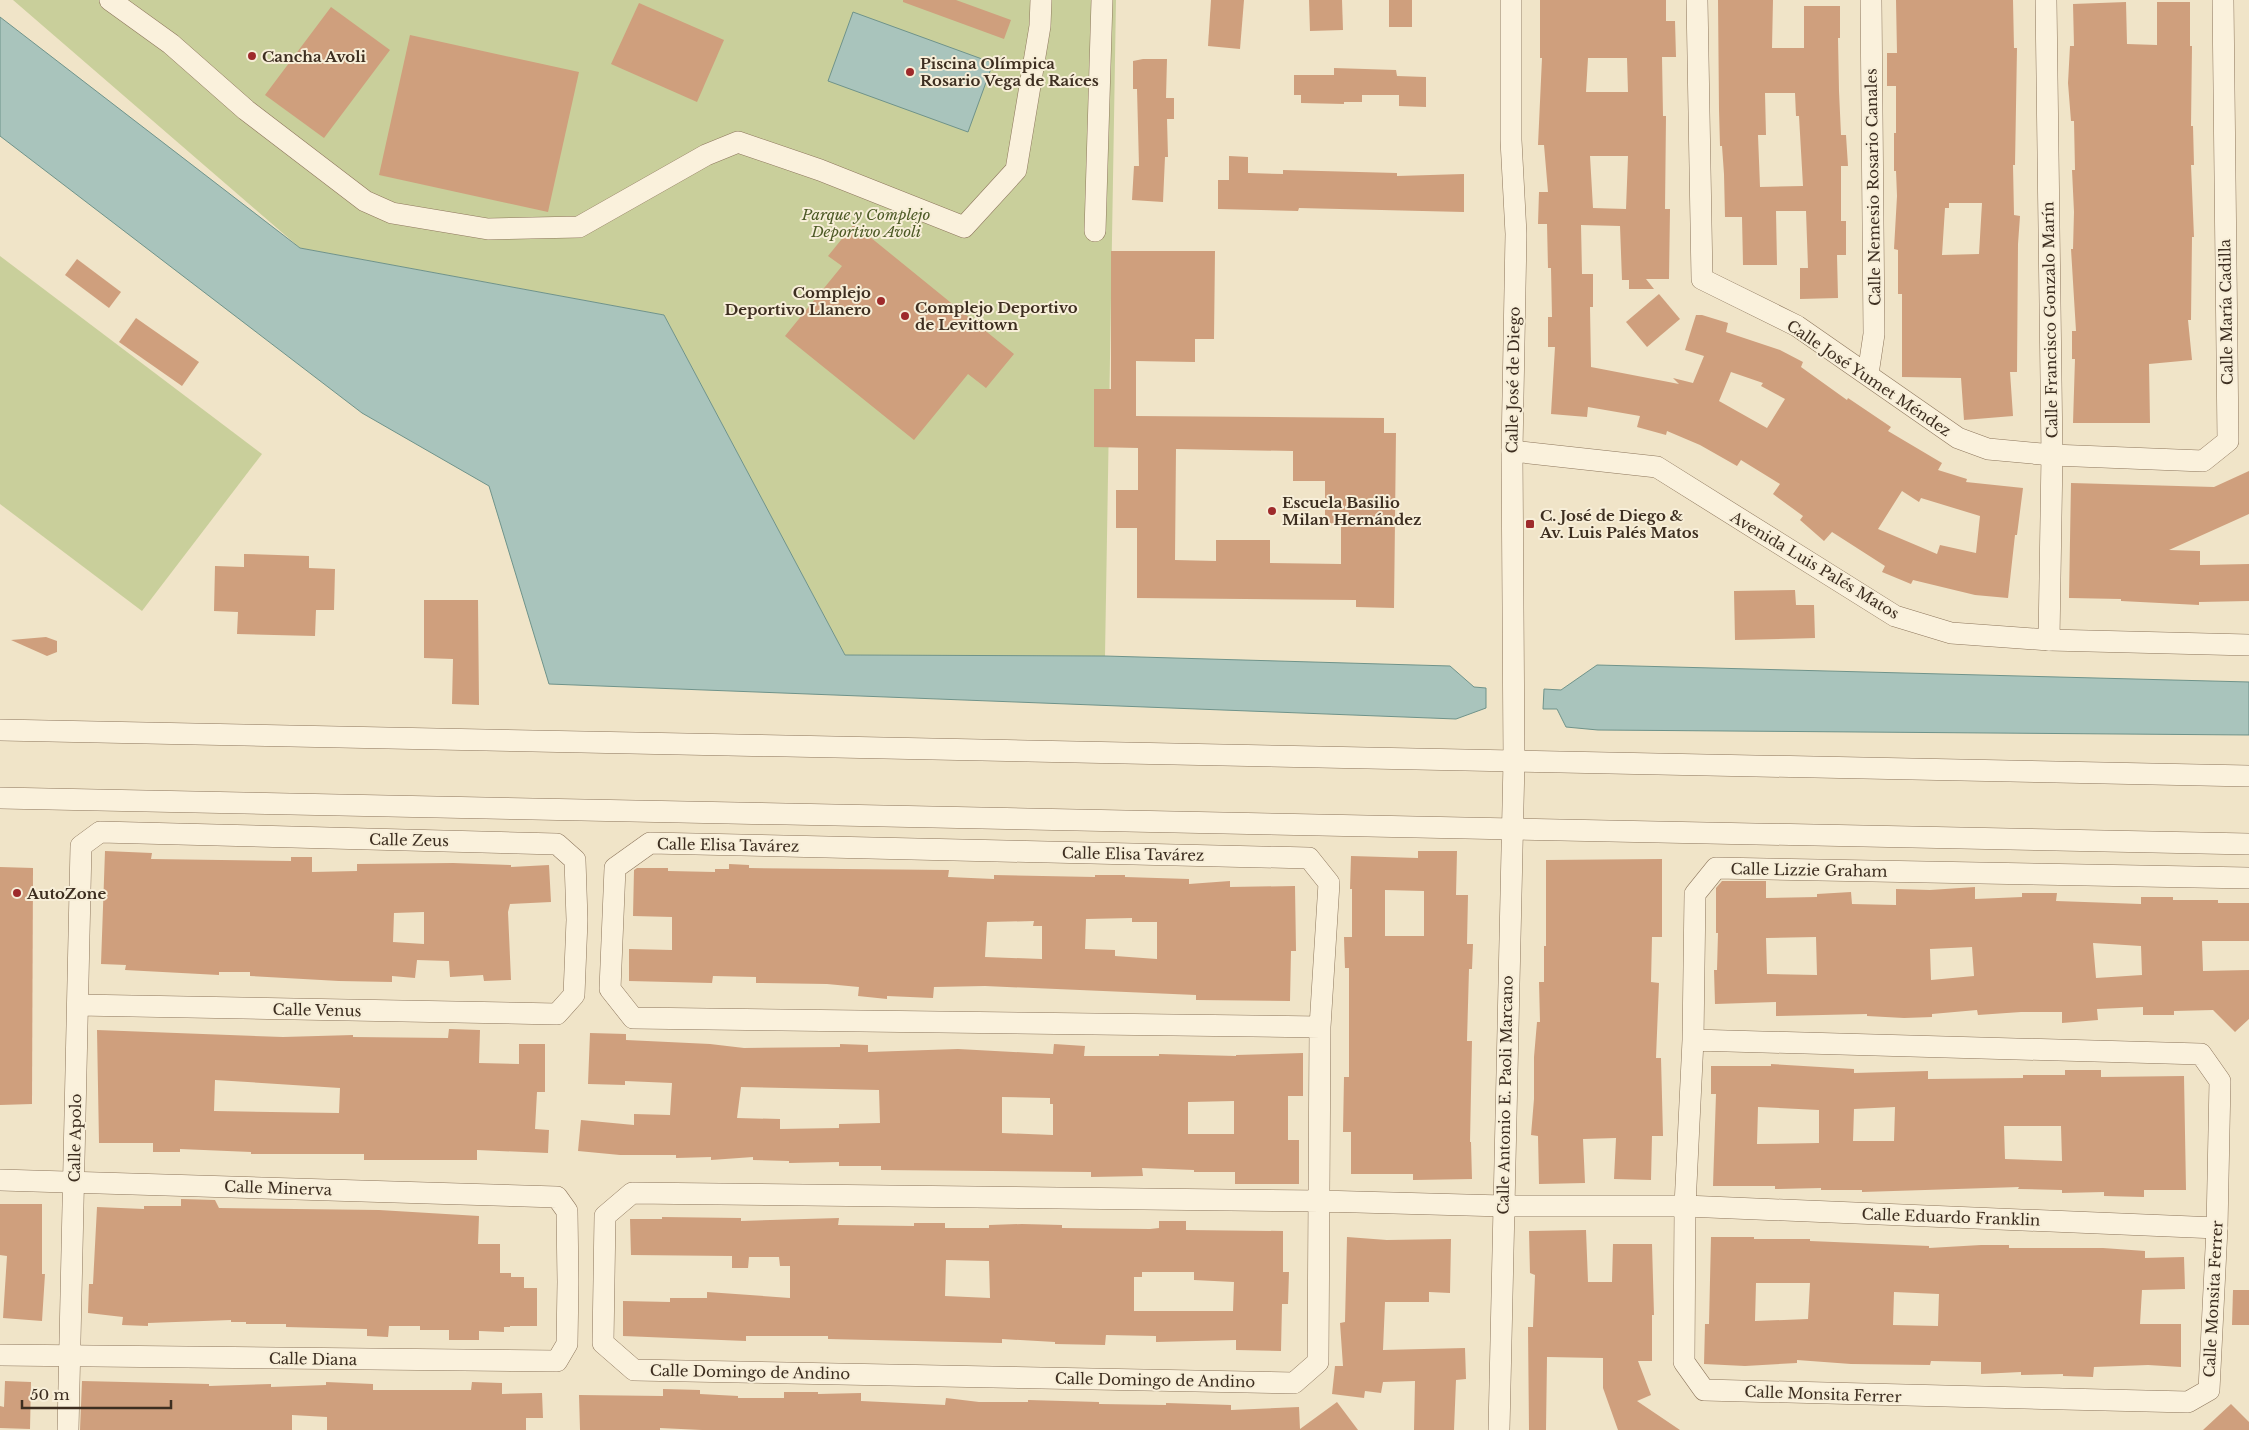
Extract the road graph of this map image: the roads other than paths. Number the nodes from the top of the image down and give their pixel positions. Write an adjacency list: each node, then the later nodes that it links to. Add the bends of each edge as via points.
1 (110, 0): 2 (street, via 171,44 246,110 365,201 392,213 488,229 580,227 706,155 738,142 820,170 964,227 1016,170 1040,26)
2 (1041, 0)
3 (1102, 0): 9 (street)
4 (1511, 0): 11 (street, Calle José de Diego, via 1511,140 1516,234)
5 (1697, 0): 10 (street, Calle José Yumet Méndez, via 1702,279 1797,326)
6 (1871, 0): 10 (street, Calle Nemesio Rosario Canales, via 1874,334)
7 (2046, 0): 12 (street, Calle Francisco Gonzalo Marín)
8 (2223, 0): 12 (street, Calle María Cadilla, via 2228,441 2203,462)
9 (1095, 231)
10 (1868, 374): 12 (street, Calle José Yumet Méndez, via 1958,438 1988,449)
11 (1512, 451): 13 (street, Avenida Luis Palés Matos, via 1657,467 1895,616 1951,633); 16 (street, Calle José de Diego)
12 (2052, 454): 13 (street, Calle Francisco Gonzalo Marín)
13 (2049, 640): 14 (street, Avenida Luis Palés Matos)
14 (2249, 645)
15 (0, 730): 16 (street)
16 (1514, 760): 17 (street); 19 (street, Calle Antonio E. Paoli Marcano)
17 (2249, 776)
18 (0, 798): 19 (street)
19 (1512, 828): 20 (street); 30 (street, Calle Antonio E. Paoli Marcano)
20 (2249, 844)
21 (81, 846): 23 (street, Calle Apolo); 24 (street, Calle Zeus, via 100,832 557,844 575,860 577,920 574,995)
22 (2249, 878): 26 (street, Calle Lizzie Graham, via 1716,868 1695,894)
23 (78, 1005): 24 (street, Calle Venus); 28 (street, Calle Apolo)
24 (557, 1014)
25 (1320, 1027): 25 (street, Calle Elisa Tavárez, via 633,1018 610,990 615,868 650,843 1309,858 1329,883); 29 (street, Calle Elisa Tavárez)
26 (1693, 1040): 31 (street, Calle Lizzie Graham); 32 (street, Calle Monsita Ferrer, via 2201,1054 2220,1081)
27 (0, 1180): 28 (street, Calle Minerva)
28 (74, 1182): 34 (street, Calle Apolo); 35 (street, Calle Minerva, via 557,1197 568,1211 567,1344)
29 (1320, 1201): 29 (street, Calle Domingo de Andino, via 632,1193 605,1216 603,1343 634,1370 1294,1383 1318,1362); 30 (street, Calle Domingo de Andino)
30 (1502, 1206): 31 (street, Calle Domingo de Andino); 37 (street, Calle Antonio E. Paoli Marcano)
31 (1685, 1206): 32 (street, Calle Eduardo Franklin); 32 (street, Calle Monsita Ferrer, via 1684,1362 1704,1390 2188,1402 2209,1390)
32 (2217, 1228)
33 (0, 1355): 34 (street)
34 (69, 1356): 35 (street, Calle Diana); 36 (street, Calle Apolo)
35 (557, 1361)
36 (68, 1430)
37 (1499, 1430)

